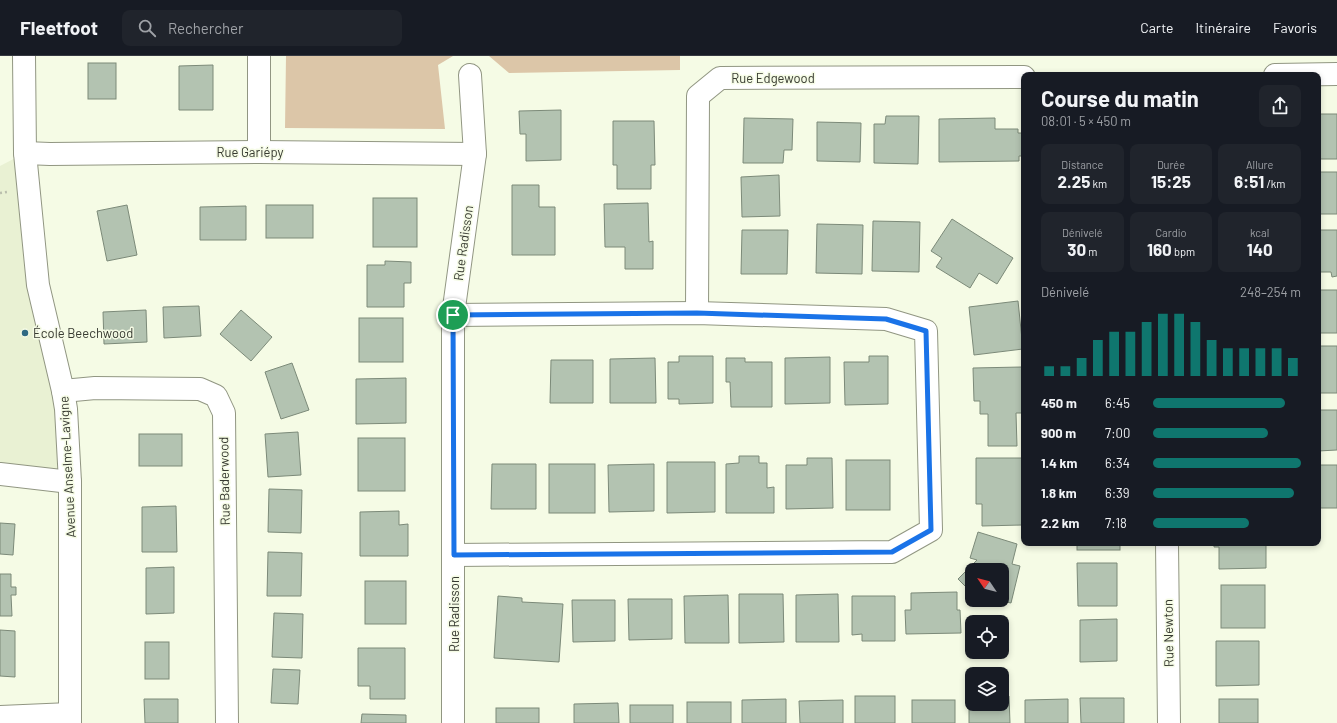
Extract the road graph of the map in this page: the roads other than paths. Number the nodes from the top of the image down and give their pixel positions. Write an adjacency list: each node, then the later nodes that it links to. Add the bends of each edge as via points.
1 (24, 56): 7 (street, Avenue Anselme-Lavigne)
2 (259, 56): 8 (street)
3 (1321, 74): 4 (street)
4 (1337, 74)
5 (470, 75): 9 (street, Rue Radisson)
6 (1021, 77): 10 (street, Rue Edgewood, via 720,78 698,96)
7 (25, 152): 8 (street, Rue Gariépy); 12 (street, Avenue Anselme-Lavigne, via 38,285)
8 (259, 152): 9 (street, Rue Gariépy)
9 (475, 154): 11 (street, Rue Radisson)
10 (697, 313): 11 (street); 16 (street, via 886,319 926,331 931,530 892,552)
11 (453, 315): 16 (street, Rue Radisson)
12 (63, 390): 14 (street, Avenue Anselme-Lavigne); 19 (street, Rue Baderwood, via 200,389 216,396 224,413)
13 (0, 474): 14 (street)
14 (70, 482): 18 (street, Avenue Anselme-Lavigne)
15 (1167, 546): 21 (street, Rue Newton)
16 (454, 555): 20 (street, Rue Radisson)
17 (0, 717): 18 (street, Avenue Anselme-Lavigne)
18 (70, 719)
19 (227, 723)
20 (453, 723)
21 (1169, 723)

